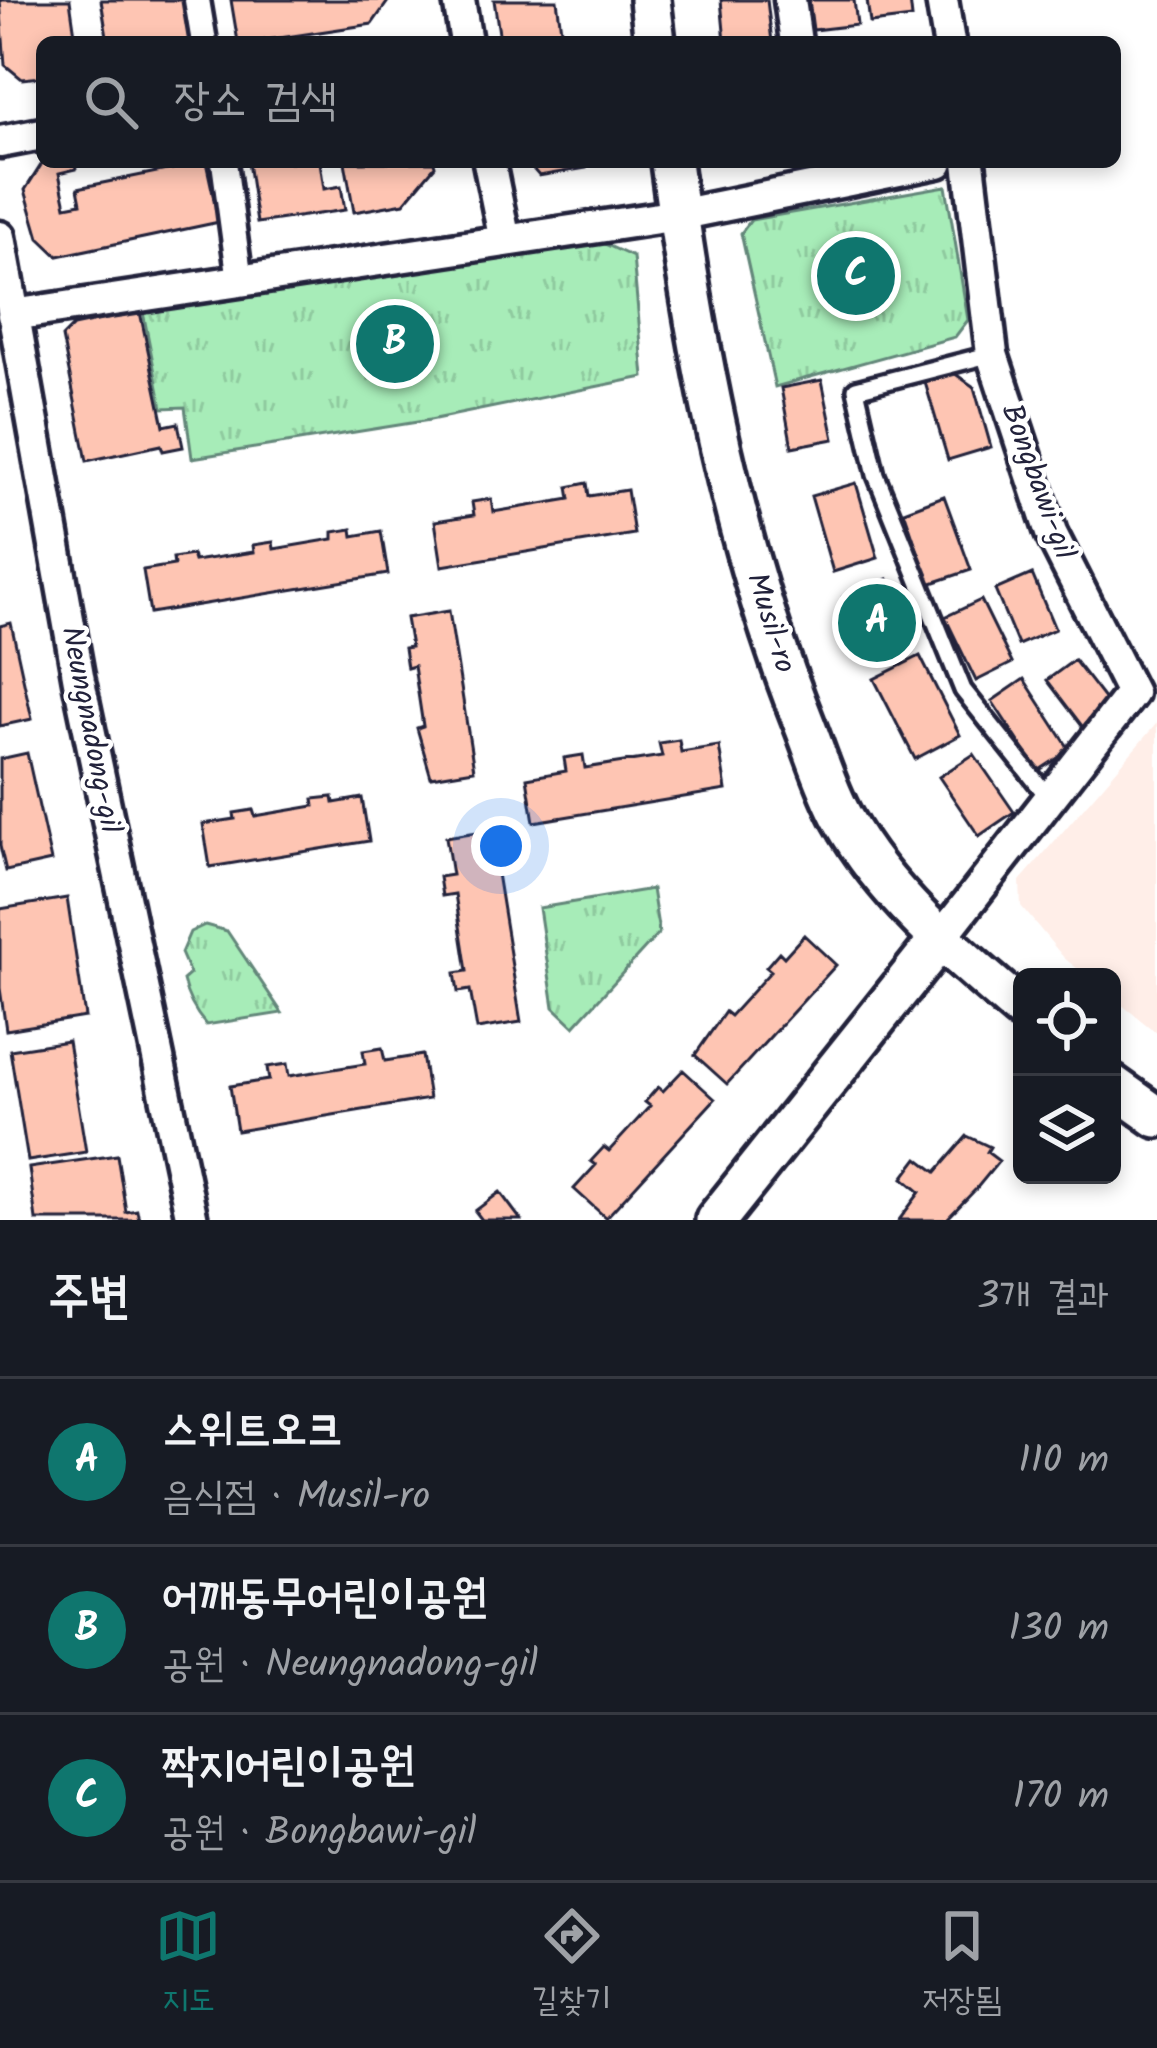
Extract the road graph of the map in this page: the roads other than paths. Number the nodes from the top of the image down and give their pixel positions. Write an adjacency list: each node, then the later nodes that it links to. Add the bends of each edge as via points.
1 (196, 0): 6 (street)
2 (459, 0): 7 (street)
3 (650, 0): 8 (street)
4 (790, 0): 9 (street)
5 (942, 0): 10 (street)
6 (203, 36)
7 (465, 36)
8 (654, 36)
9 (795, 36)
10 (949, 36)
11 (36, 135): 12 (street)
12 (0, 142)
13 (225, 168): 22 (street)
14 (490, 168): 21 (street)
15 (672, 168): 19 (street, Musil-ro)
16 (876, 168): 18 (street)
17 (970, 168): 24 (street, Bongbawi-gil)
18 (814, 174): 19 (street)
19 (678, 215): 21 (street); 26 (street, Musil-ro, via 715,415 770,638 843,820)
20 (0, 237): 23 (street, Neungnadong-gil)
21 (505, 241): 22 (street)
22 (240, 281): 23 (street)
23 (13, 315): 30 (street, Neungnadong-gil, via 83,702)
24 (992, 354): 25 (street, Bongbawi-gil, via 1051,533 1132,693); 25 (lane, via 856,389 876,475 963,690)
25 (1048, 798): 26 (street, Bongbawi-gil)
26 (940, 939): 27 (street, Musil-ro); 31 (street)
27 (1013, 1002)
28 (1121, 1091): 29 (street)
29 (1157, 1117)
30 (192, 1220)
31 (716, 1220)

